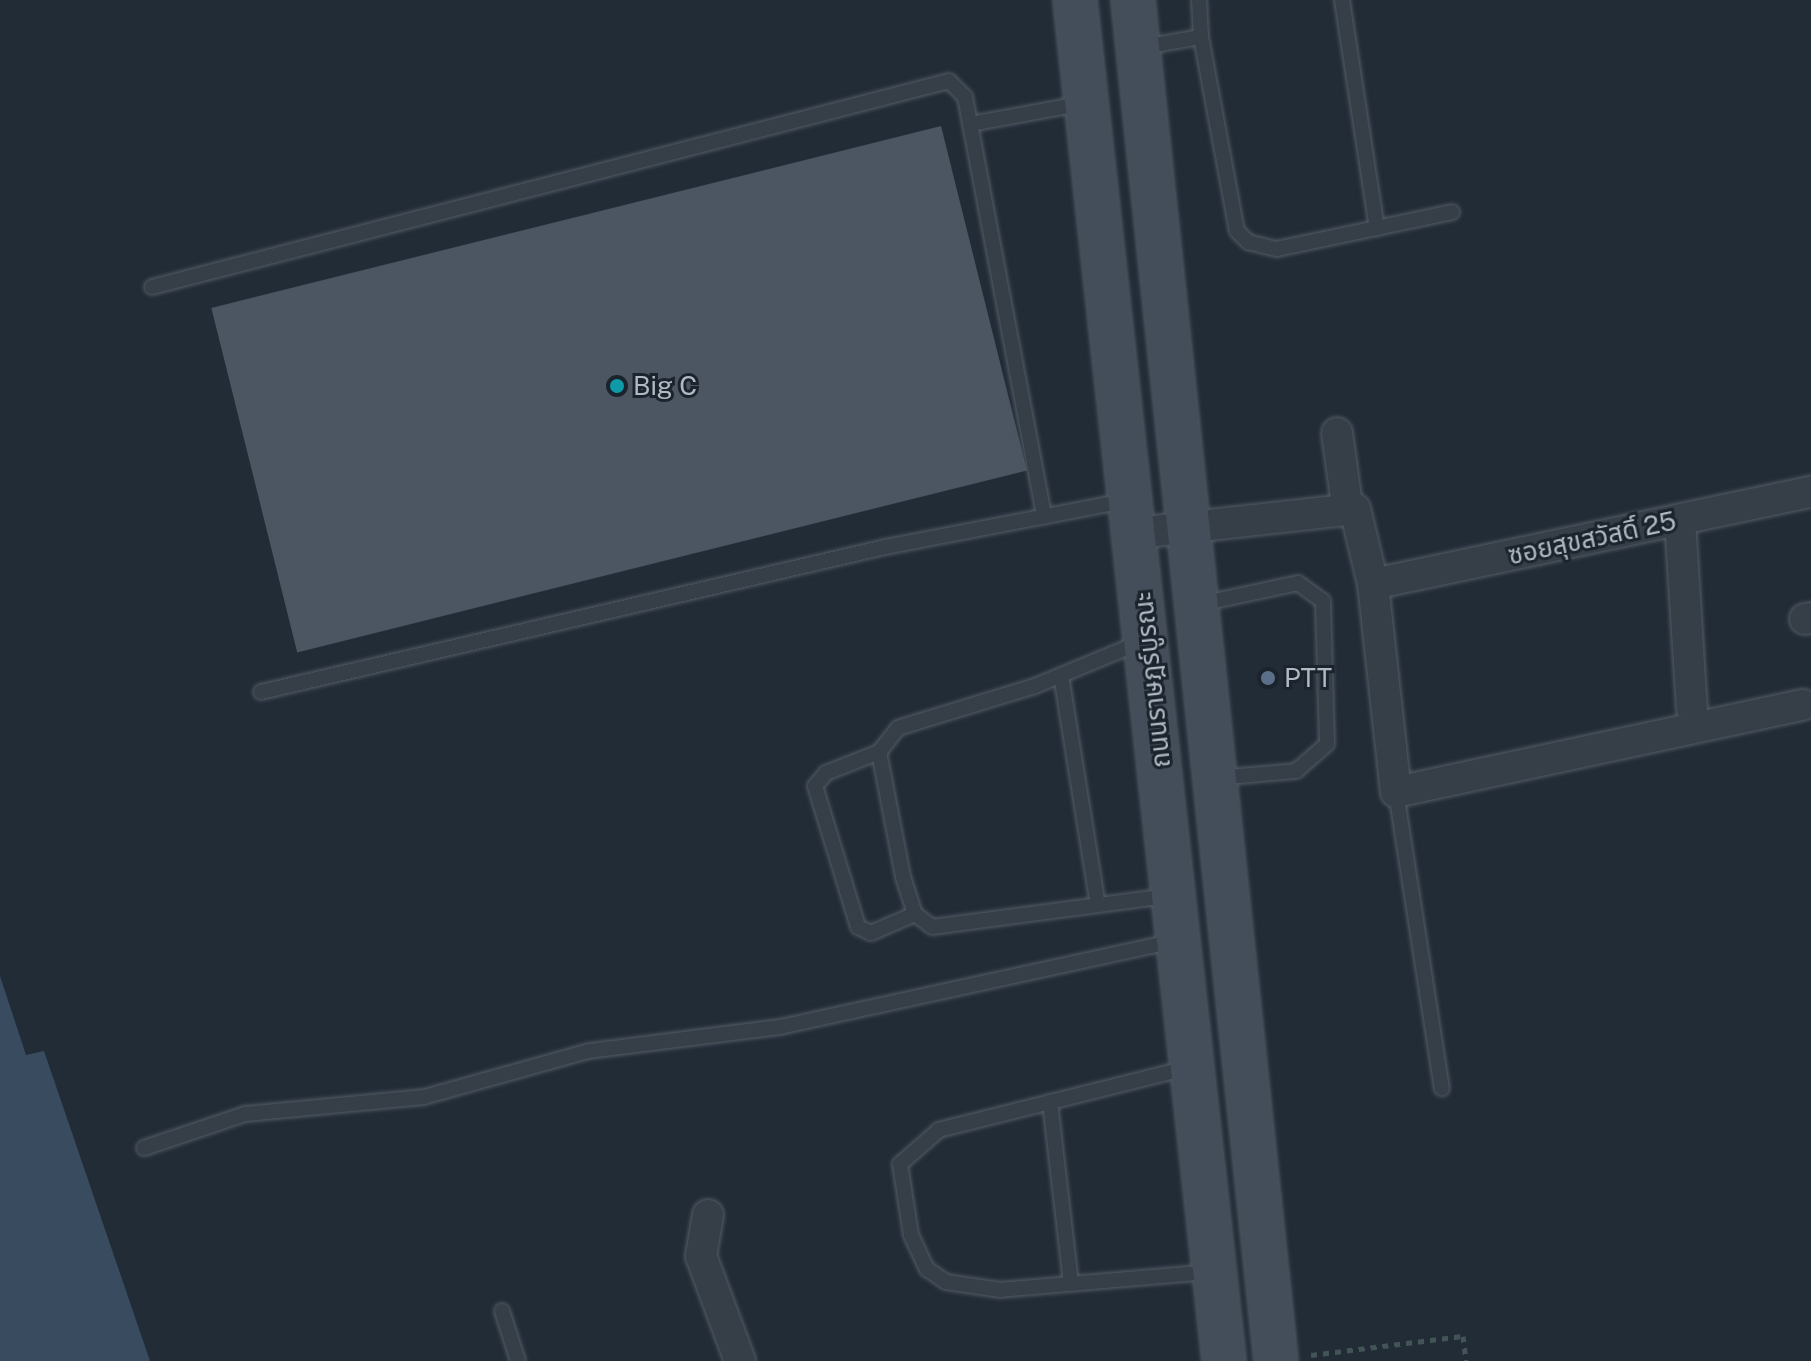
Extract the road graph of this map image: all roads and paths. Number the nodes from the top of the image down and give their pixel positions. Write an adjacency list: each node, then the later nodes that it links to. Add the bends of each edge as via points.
1 (1075, 0): 7 (main road, ถนนราษฎร์บูรณะ)
2 (1133, 0): 6 (main road, ถนนราษฎร์บูรณะ)
3 (1199, 0): 5 (lane)
4 (1342, 0): 10 (lane)
5 (1201, 37): 6 (lane); 10 (lane, via 1237,231 1248,242 1277,249)
6 (1139, 47): 18 (main road, ถนนราษฎร์บูรณะ)
7 (1087, 103): 8 (lane); 15 (main road, ถนนราษฎร์บูรณะ)
8 (970, 124): 11 (lane, via 965,97 935,79); 16 (lane)
9 (1452, 212): 10 (lane)
10 (1377, 228)
11 (152, 287)
12 (1337, 433): 14 (street)
13 (1811, 492): 17 (street, ซอยสุขสวัสดิ์ 25)
14 (1347, 505): 18 (street); 19 (street, via 1362,517)
15 (1135, 516): 16 (lane); 18 (street); 21 (main road, ถนนราษฎร์บูรณะ)
16 (1044, 517): 23 (lane)
17 (1680, 520): 19 (street, ซอยสุขสวัสดิ์ 25); 25 (street)
18 (1187, 526): 20 (main road, ถนนราษฎร์บูรณะ)
19 (1373, 584): 28 (street)
20 (1195, 605): 27 (main road, ถนนราษฎร์บูรณะ); 27 (lane, via 1298,583 1323,601 1327,744 1296,771)
21 (1148, 639): 22 (lane); 29 (main road, ถนนราษฎร์บูรณะ)
22 (1061, 675): 26 (lane, via 898,728); 30 (lane)
23 (261, 692)
24 (1803, 705): 28 (street)
25 (1692, 710)
26 (879, 752): 31 (lane); 31 (lane, via 826,773 815,786 858,927 871,933)
27 (1213, 778): 41 (main road, ถนนราษฎร์บูรณะ, via 1254,1166)
28 (1396, 792): 34 (lane)
29 (1172, 896): 30 (lane); 32 (main road, ถนนราษฎร์บูรณะ)
30 (1097, 900): 31 (lane, via 932,927)
31 (915, 914)
32 (1177, 940): 33 (main road, ถนนราษฎร์บูรณะ); 36 (lane, via 780,1027 589,1051 424,1097 245,1114)
33 (1191, 1067): 35 (lane); 38 (main road, ถนนราษฎร์บูรณะ)
34 (1442, 1088)
35 (1050, 1102): 39 (lane); 39 (lane, via 939,1130 900,1164 911,1235 927,1269 946,1282 1000,1290)
36 (144, 1148)
37 (708, 1215): 43 (street, via 701,1256)
38 (1216, 1281): 39 (lane); 44 (main road); 45 (main road, ถนนราษฎร์บูรณะ)
39 (1071, 1284)
40 (502, 1311): 42 (lane)
41 (1293, 1359): 46 (path, via 1463,1336)
42 (518, 1361)
43 (740, 1361)
44 (1203, 1361)
45 (1224, 1361)
46 (1466, 1361)

